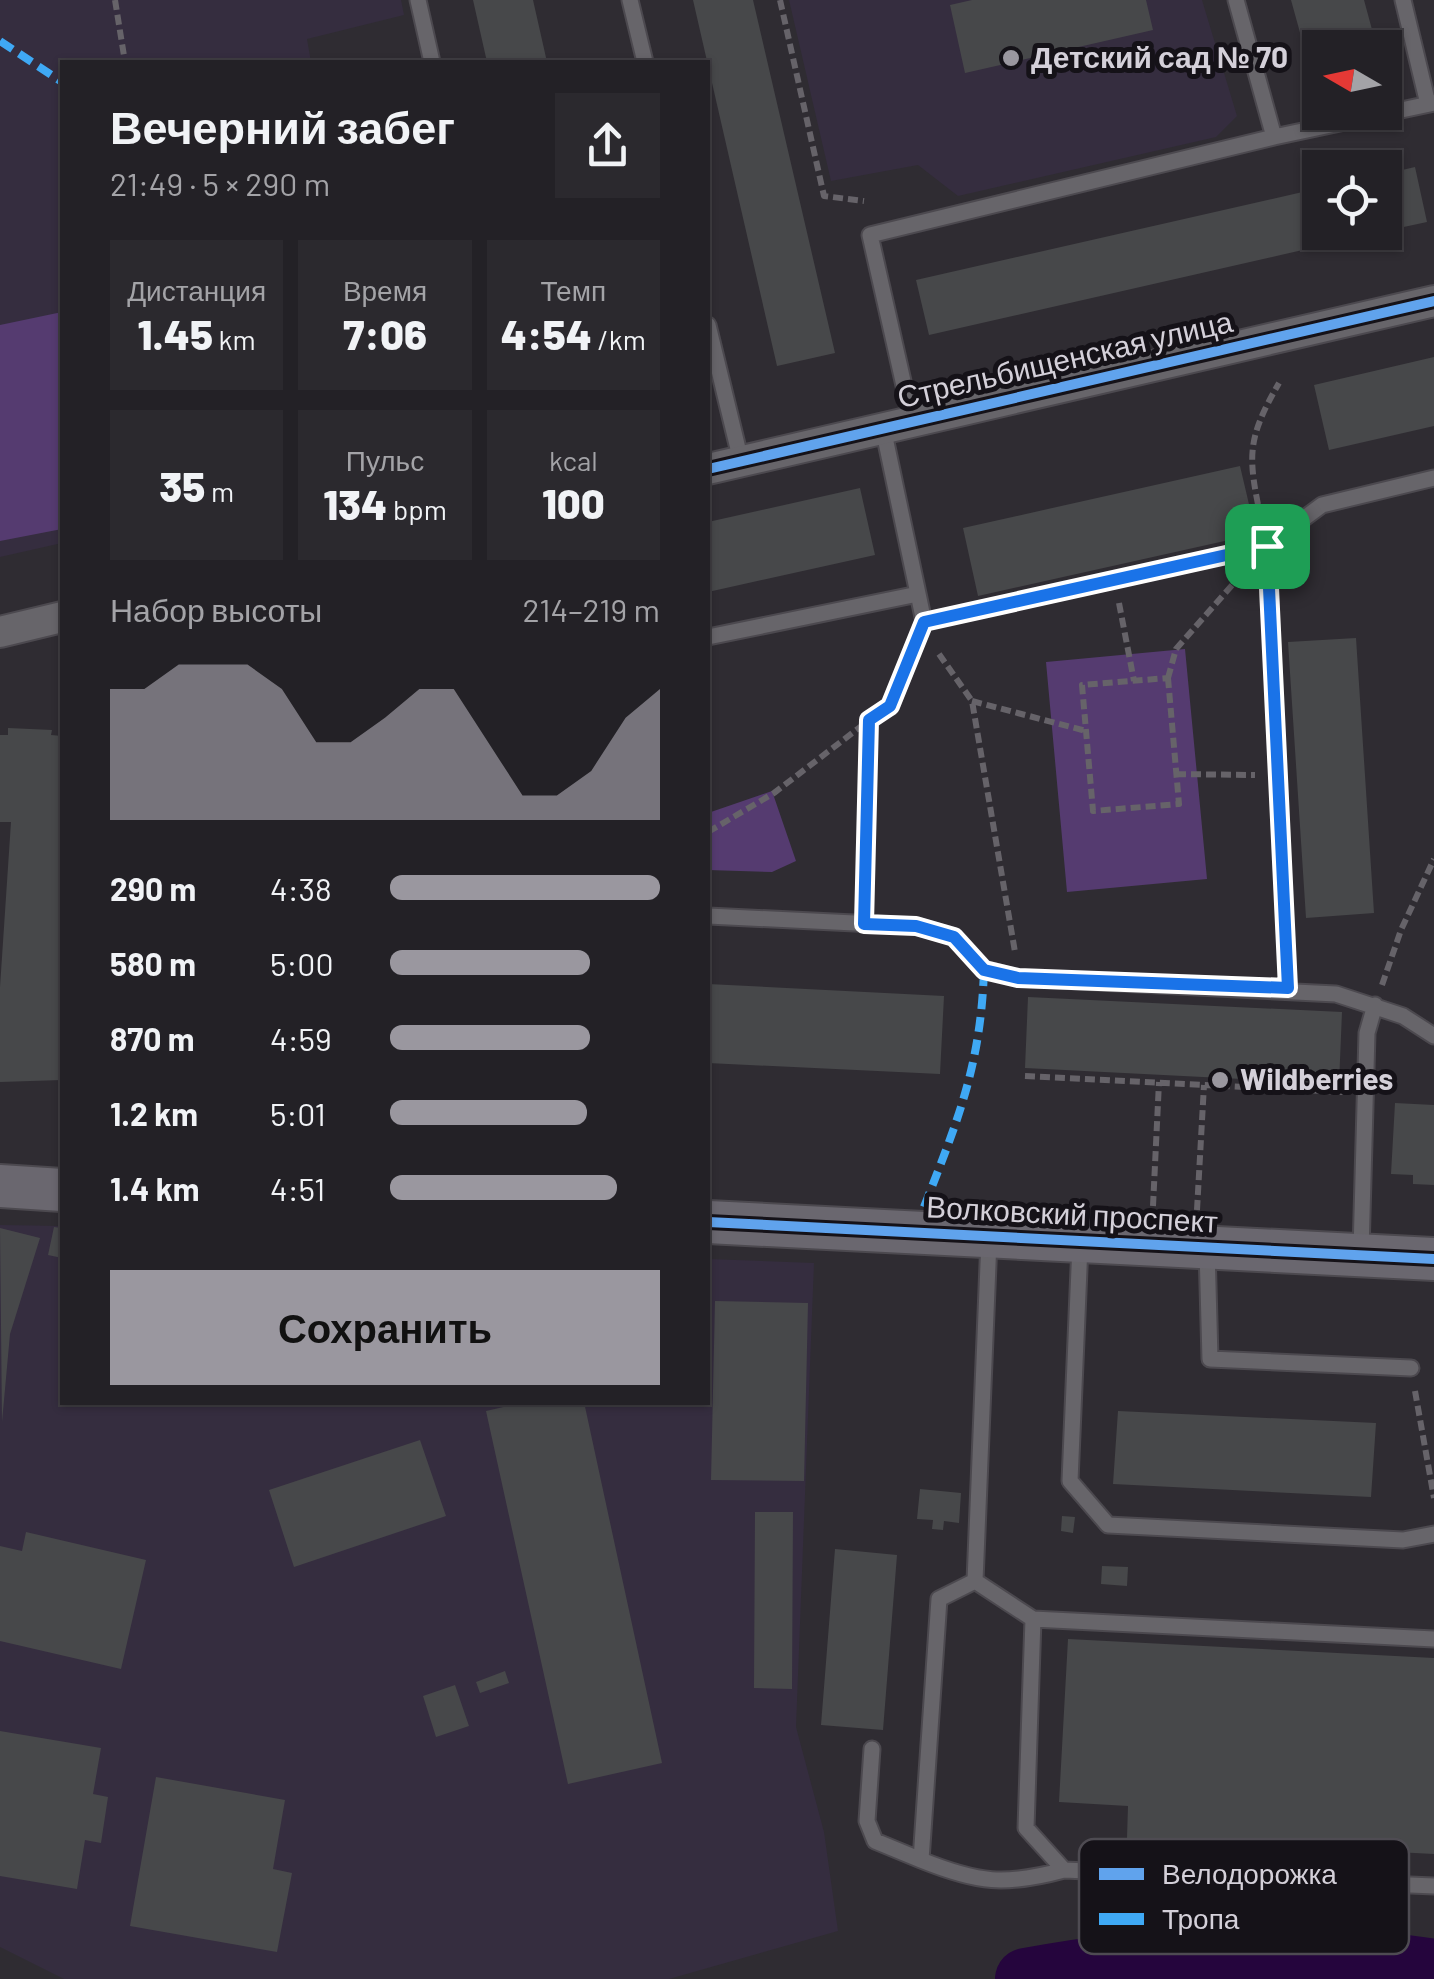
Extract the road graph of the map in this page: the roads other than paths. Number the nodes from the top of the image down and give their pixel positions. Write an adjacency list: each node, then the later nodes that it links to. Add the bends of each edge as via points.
1 (418, 0): 5 (lane)
2 (630, 0): 6 (lane)
3 (1236, 0): 8 (lane)
4 (1403, 0): 7 (lane)
5 (432, 60)
6 (645, 60)
7 (1431, 104): 8 (lane)
8 (1274, 137): 11 (lane, via 870,235)
9 (1434, 301): 11 (street, Стрельбищенская улица)
10 (710, 332): 12 (lane)
11 (898, 425): 12 (street, Стрельбищенская улица); 16 (lane)
12 (741, 461): 13 (street, Стрельбищенская улица)
13 (710, 468)
14 (1434, 478): 15 (lane, via 1322,505)
15 (1267, 546): 18 (lane); 23 (lane)
16 (918, 594): 18 (lane); 20 (lane)
17 (60, 617): 19 (street)
18 (924, 622): 21 (lane)
19 (0, 632)
20 (710, 637)
21 (890, 706)
22 (710, 916): 23 (lane, via 916,926 954,937 984,970 1018,978)
23 (1288, 988): 24 (lane)
24 (1375, 1005): 25 (lane); 32 (lane, via 1367,1033)
25 (1434, 1036)
26 (0, 1186): 27 (street)
27 (60, 1190)
28 (710, 1222): 30 (street, Волковский проспект)
29 (1202, 1234): 31 (street, Волковский проспект); 32 (street, Волковский проспект); 34 (lane, via 1210,1359)
30 (990, 1236): 31 (street, Волковский проспект); 36 (lane)
31 (1080, 1241): 35 (lane, via 1070,1481 1108,1525 1403,1540)
32 (1361, 1255): 33 (street, Волковский проспект)
33 (1434, 1259)
34 (1411, 1368)
35 (1434, 1534)
36 (975, 1581): 37 (lane); 40 (lane, via 939,1598)
37 (1033, 1619): 38 (lane); 41 (lane, via 1026,1828)
38 (1434, 1638)
39 (872, 1749): 40 (lane, via 867,1821 875,1841)
40 (921, 1860): 41 (lane, via 1012,1884)
41 (1064, 1870): 42 (lane)
42 (1079, 1871)
43 (1409, 1885): 44 (lane)
44 (1434, 1886)

